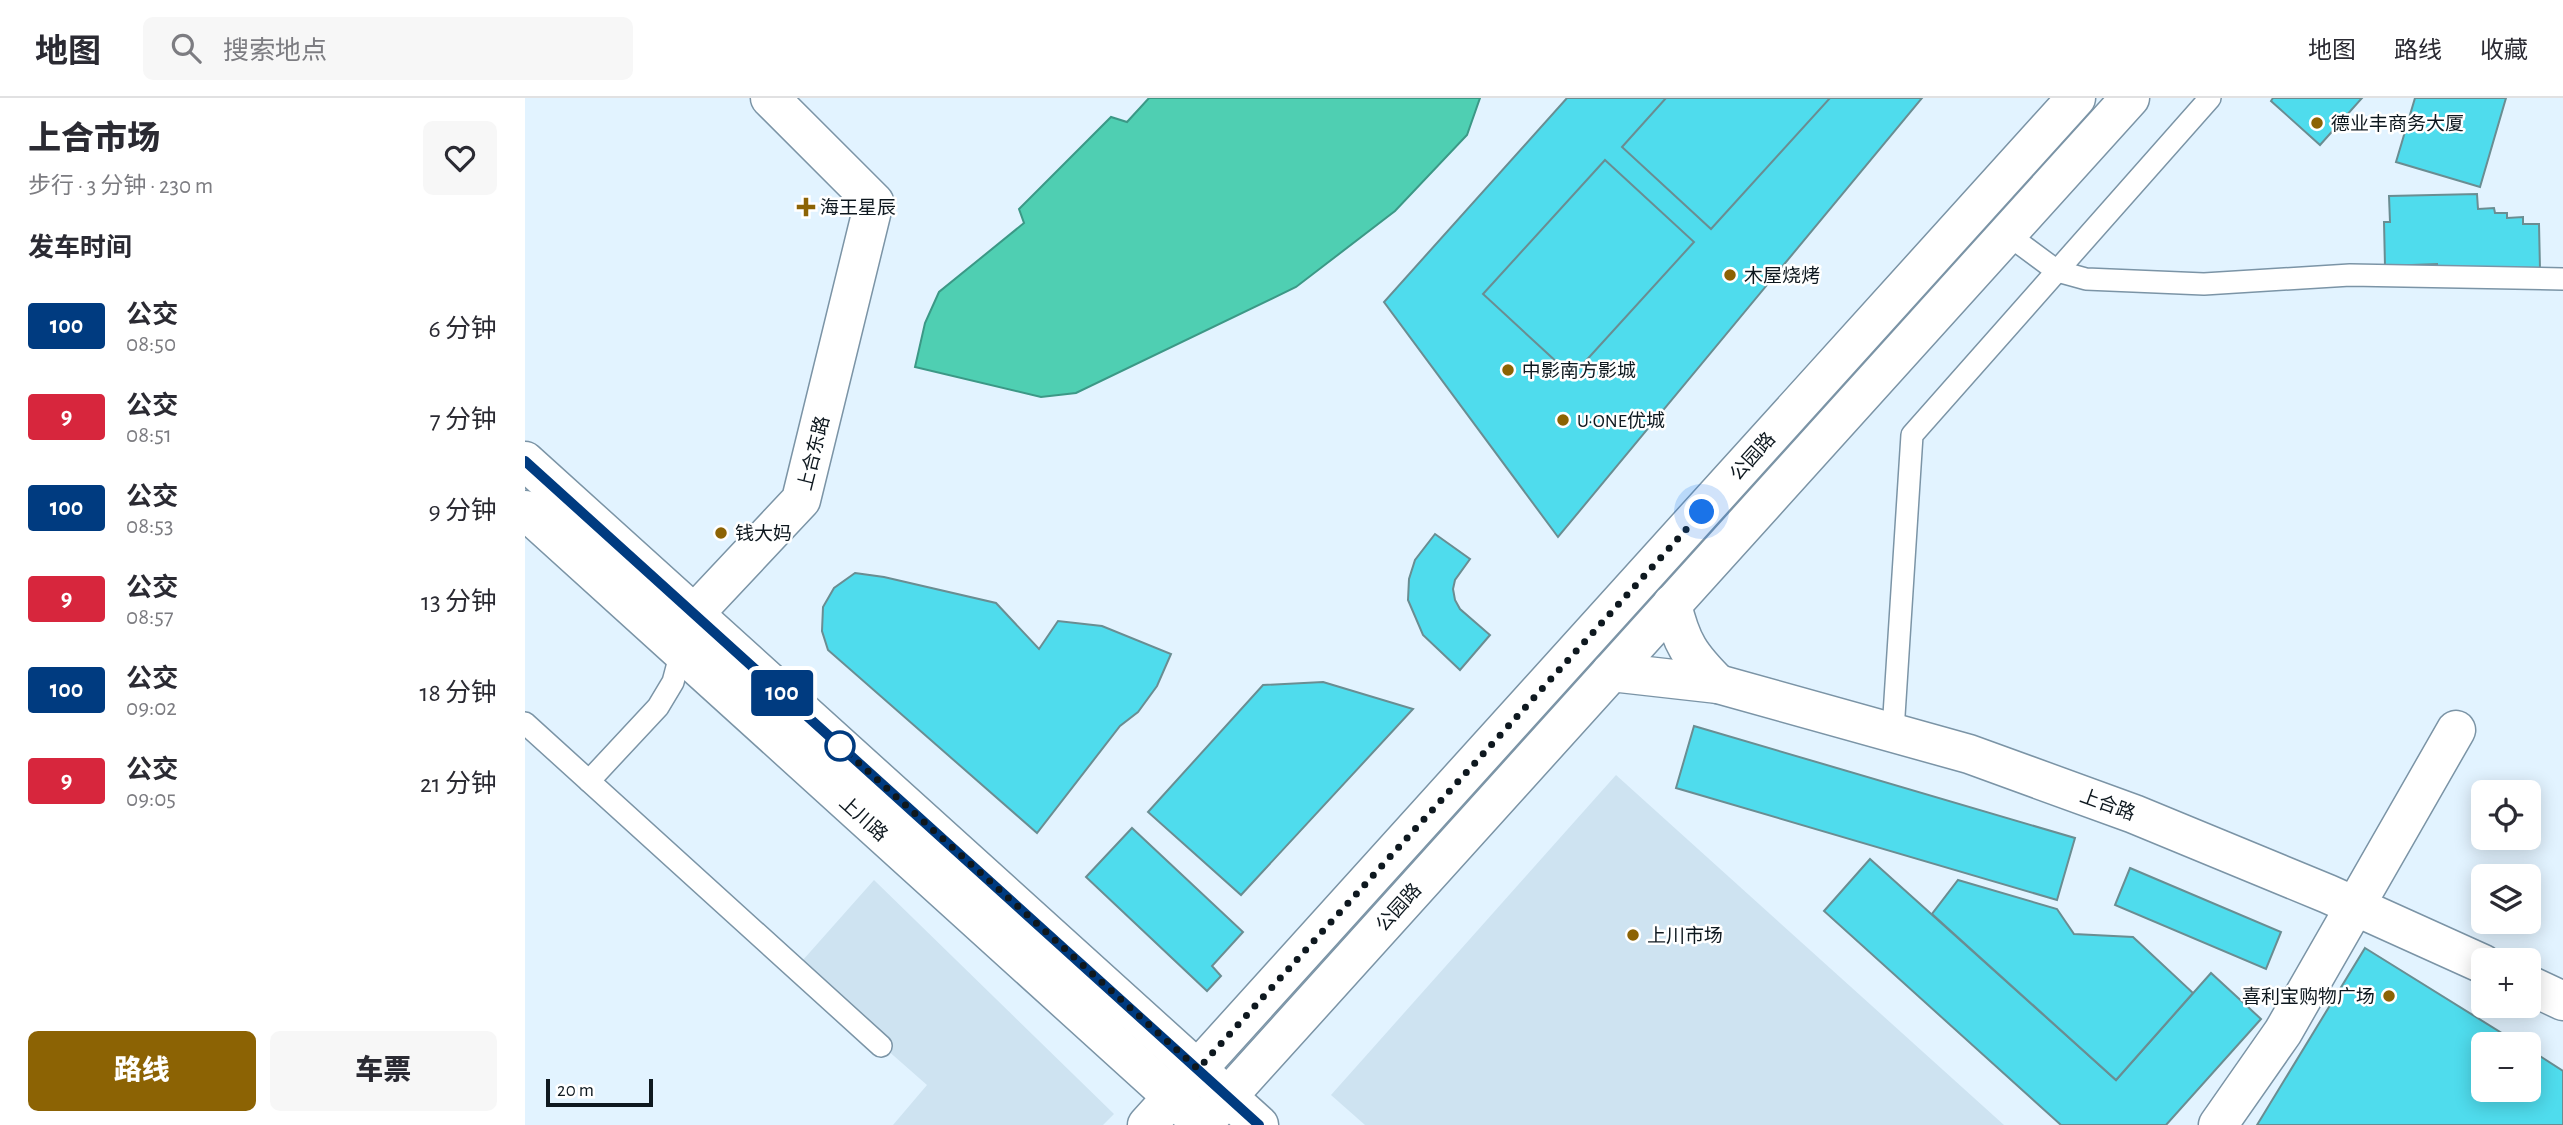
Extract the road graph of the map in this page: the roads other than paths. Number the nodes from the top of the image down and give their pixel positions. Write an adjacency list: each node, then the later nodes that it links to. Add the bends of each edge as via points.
1 (770, 98): 11 (main road, 上合东路, via 874,202 801,500)
2 (2076, 98): 24 (main road, 公园路)
3 (2130, 98): 5 (main road, 公园路)
4 (2210, 98): 6 (lane)
5 (2007, 234): 6 (lane); 10 (main road, 公园路)
6 (2057, 271): 7 (lane, via 2086,279 2204,284 2350,275); 17 (lane, via 1912,436)
7 (2563, 279)
8 (525, 461): 11 (main road, 上川路)
9 (525, 510): 12 (main road, 上川路)
10 (1672, 604): 13 (main road, 公园路); 14 (main road, via 1686,649)
11 (694, 614): 12 (main road, 上合东路); 24 (main road, 上川路)
12 (681, 652): 18 (lane, 上合东路, via 673,682 658,707); 24 (main road, 上川路)
13 (1611, 672): 14 (main road, 上合路); 25 (main road, 公园路)
14 (1719, 684): 17 (main road, 上合路)
15 (525, 723): 18 (lane)
16 (2456, 730): 19 (main road)
17 (1893, 732): 19 (main road, 上合路, via 1969,754 2134,814)
18 (589, 782): 23 (lane)
19 (2355, 905): 20 (main road, 上合路); 28 (main road, via 2283,1032)
20 (2471, 958)
21 (2541, 991): 22 (main road)
22 (2563, 1001)
23 (881, 1046)
24 (1185, 1083): 25 (main road, 上川路); 26 (main road, 公园路)
25 (1209, 1118): 27 (main road, 上川路)
26 (1147, 1125)
27 (1259, 1125)
28 (2218, 1125)

